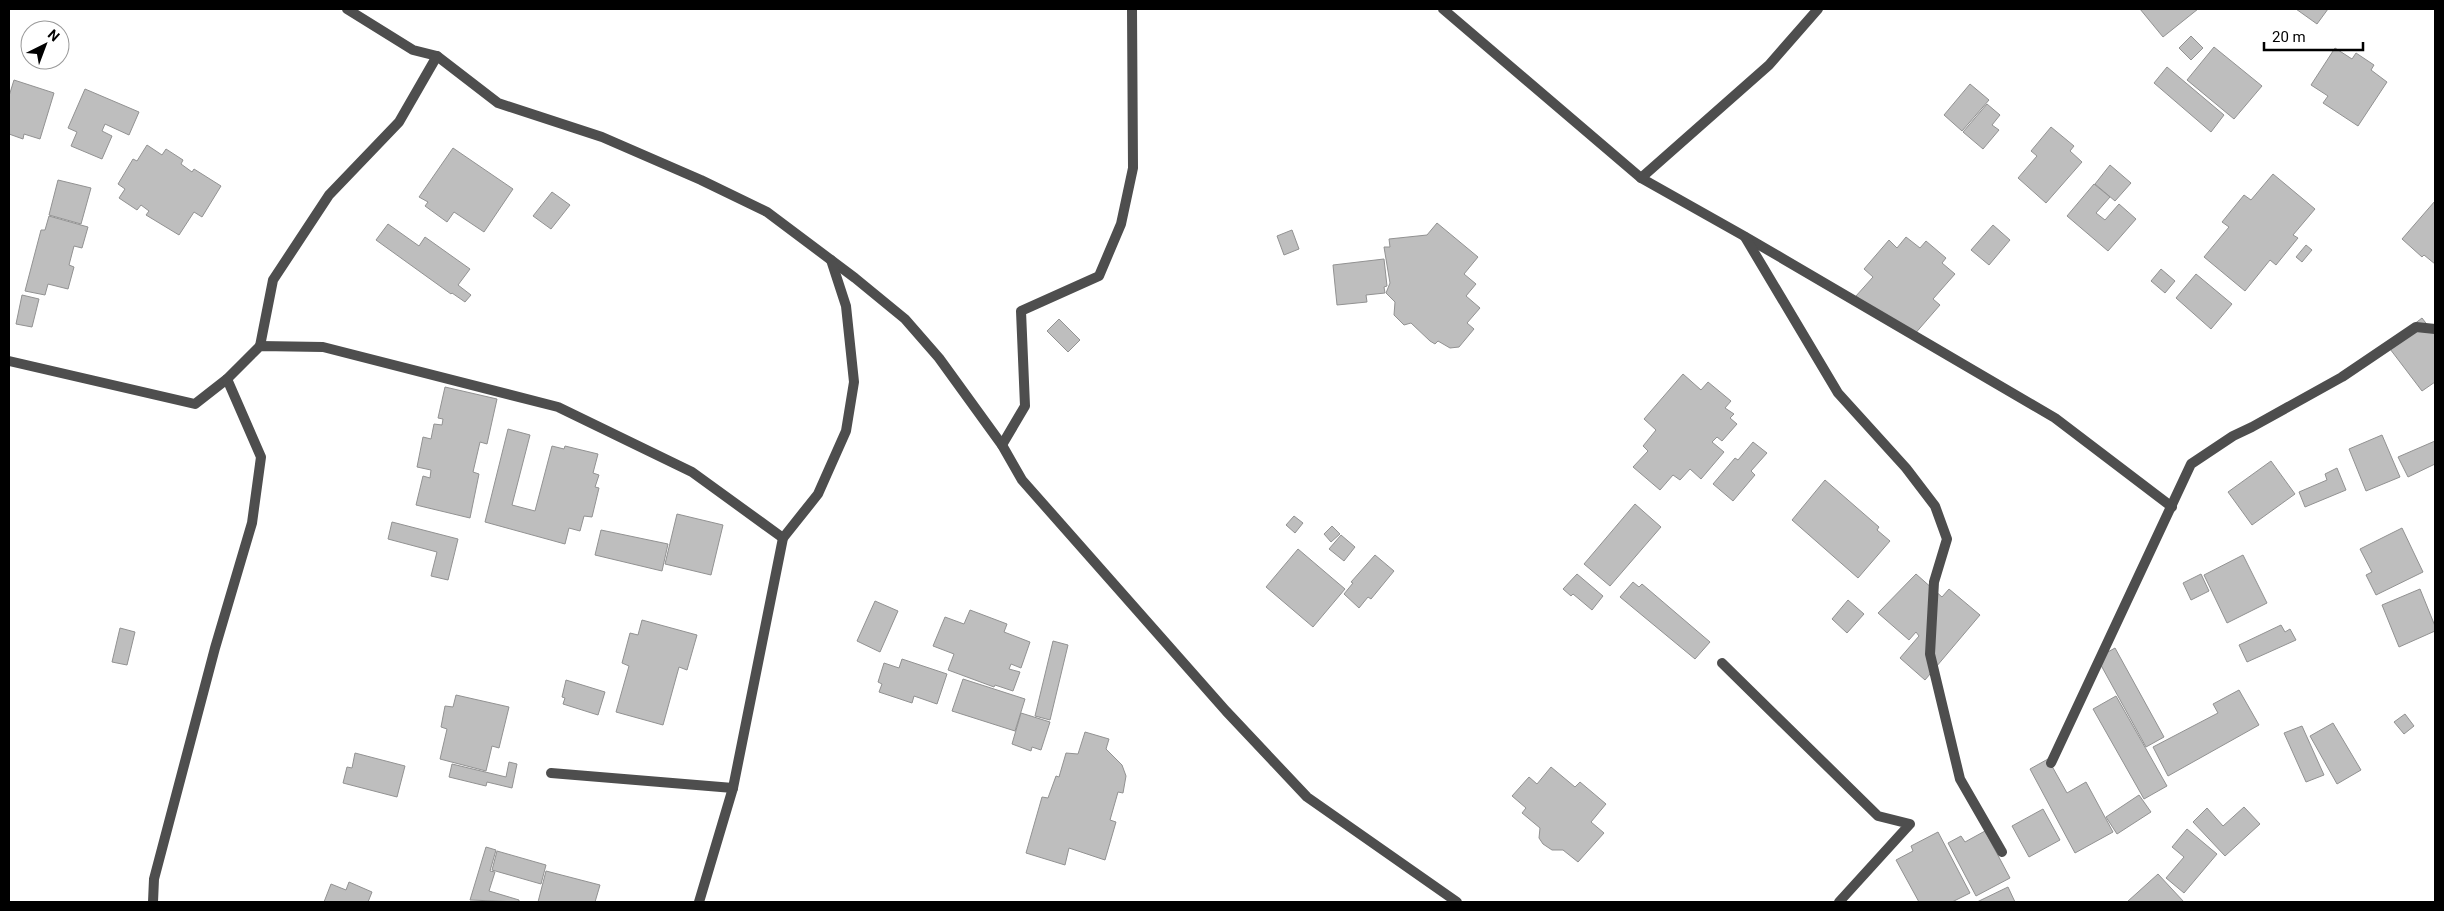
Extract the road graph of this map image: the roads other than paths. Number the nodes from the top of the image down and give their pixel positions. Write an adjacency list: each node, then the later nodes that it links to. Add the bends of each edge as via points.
1 (347, 9): 5 (street, via 413,50)
2 (1132, 9): 13 (street, via 1133,168 1121,224 1099,276 1020,311 1025,406)
3 (1443, 9): 6 (street)
4 (1818, 9): 6 (street, via 1769,65)
5 (437, 56): 8 (street, via 498,103 602,137 701,180 767,212); 10 (street, via 399,122 329,195 273,280)
6 (1641, 178): 7 (street)
7 (1744, 236): 14 (street, via 2055,418); 20 (street, via 1838,393 1906,468 1935,506 1947,539 1934,582 1930,654 1960,779)
8 (831, 260): 13 (street, via 905,319 939,358); 15 (street, via 846,306 854,382 846,431 818,494)
9 (2435, 329): 14 (street, via 2416,327 2342,377 2233,436 2191,464)
10 (260, 346): 12 (street); 15 (street, via 323,346 558,407 692,472)
11 (9, 361): 12 (street, via 195,404)
12 (227, 379): 21 (street, via 261,458 252,522 154,879)
13 (1002, 445): 23 (street, via 1028,487 1226,711 1307,797)
14 (2172, 507): 17 (street)
15 (783, 538): 19 (street)
16 (1722, 663): 24 (street, via 1878,816 1910,824)
17 (2051, 763)
18 (551, 773): 19 (street)
19 (733, 788): 22 (street)
20 (2002, 852)
21 (153, 902)
22 (699, 902)
23 (1458, 902)
24 (1839, 902)

